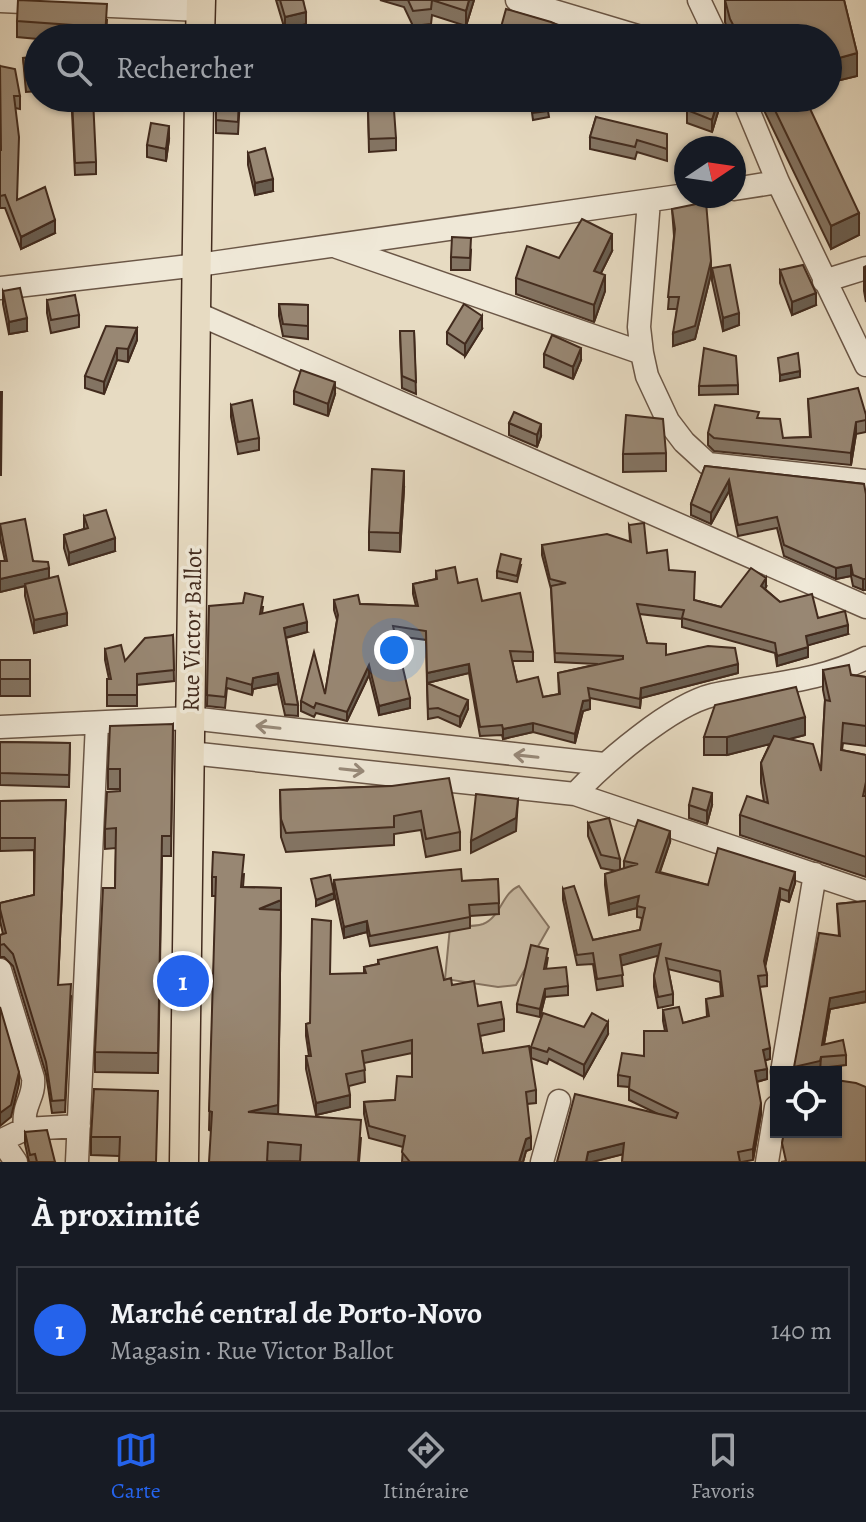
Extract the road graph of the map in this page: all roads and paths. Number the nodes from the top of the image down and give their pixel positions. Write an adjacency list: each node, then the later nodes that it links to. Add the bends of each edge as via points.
1 (517, 0): 6 (street)
2 (0, 1): 5 (street)
3 (730, 5): 4 (street)
4 (702, 7)
5 (200, 16)
6 (597, 24)
7 (199, 112): 14 (main road, Rue Victor Ballot)
8 (749, 112): 9 (street)
9 (778, 182): 10 (street); 16 (street)
10 (746, 187)
11 (674, 197): 12 (street)
12 (649, 201): 13 (street); 19 (street, via 639,327)
13 (333, 245): 14 (street); 19 (street)
14 (198, 265): 17 (street); 18 (main road, Rue Victor Ballot)
15 (866, 268): 16 (street)
16 (824, 281): 20 (street)
17 (0, 288)
18 (198, 314): 22 (street); 24 (main road, Rue Victor Ballot)
19 (642, 353): 21 (street, via 668,421 708,464)
20 (866, 365)
21 (866, 481)
22 (866, 607)
23 (866, 658): 28 (street, via 810,680 693,702)
24 (190, 718): 25 (street); 27 (main road, Rue Victor Ballot); 28 (street, one-way to 24)
25 (97, 723): 26 (street); 35 (street)
26 (0, 727)
27 (190, 753): 29 (street, one-way to 29); 41 (main road, Rue Victor Ballot)
28 (604, 764): 29 (street)
29 (575, 794): 30 (street)
30 (815, 874): 31 (street); 33 (street)
31 (866, 892)
32 (0, 970): 36 (street, via 33,1078 34,1090 23,1111)
33 (783, 1066)
34 (559, 1101): 42 (street)
35 (79, 1126): 36 (street); 40 (street)
36 (25, 1129): 38 (street)
37 (771, 1138): 43 (street)
38 (0, 1140): 39 (street)
39 (16, 1162)
40 (77, 1162)
41 (184, 1162)
42 (542, 1162)
43 (767, 1162)

